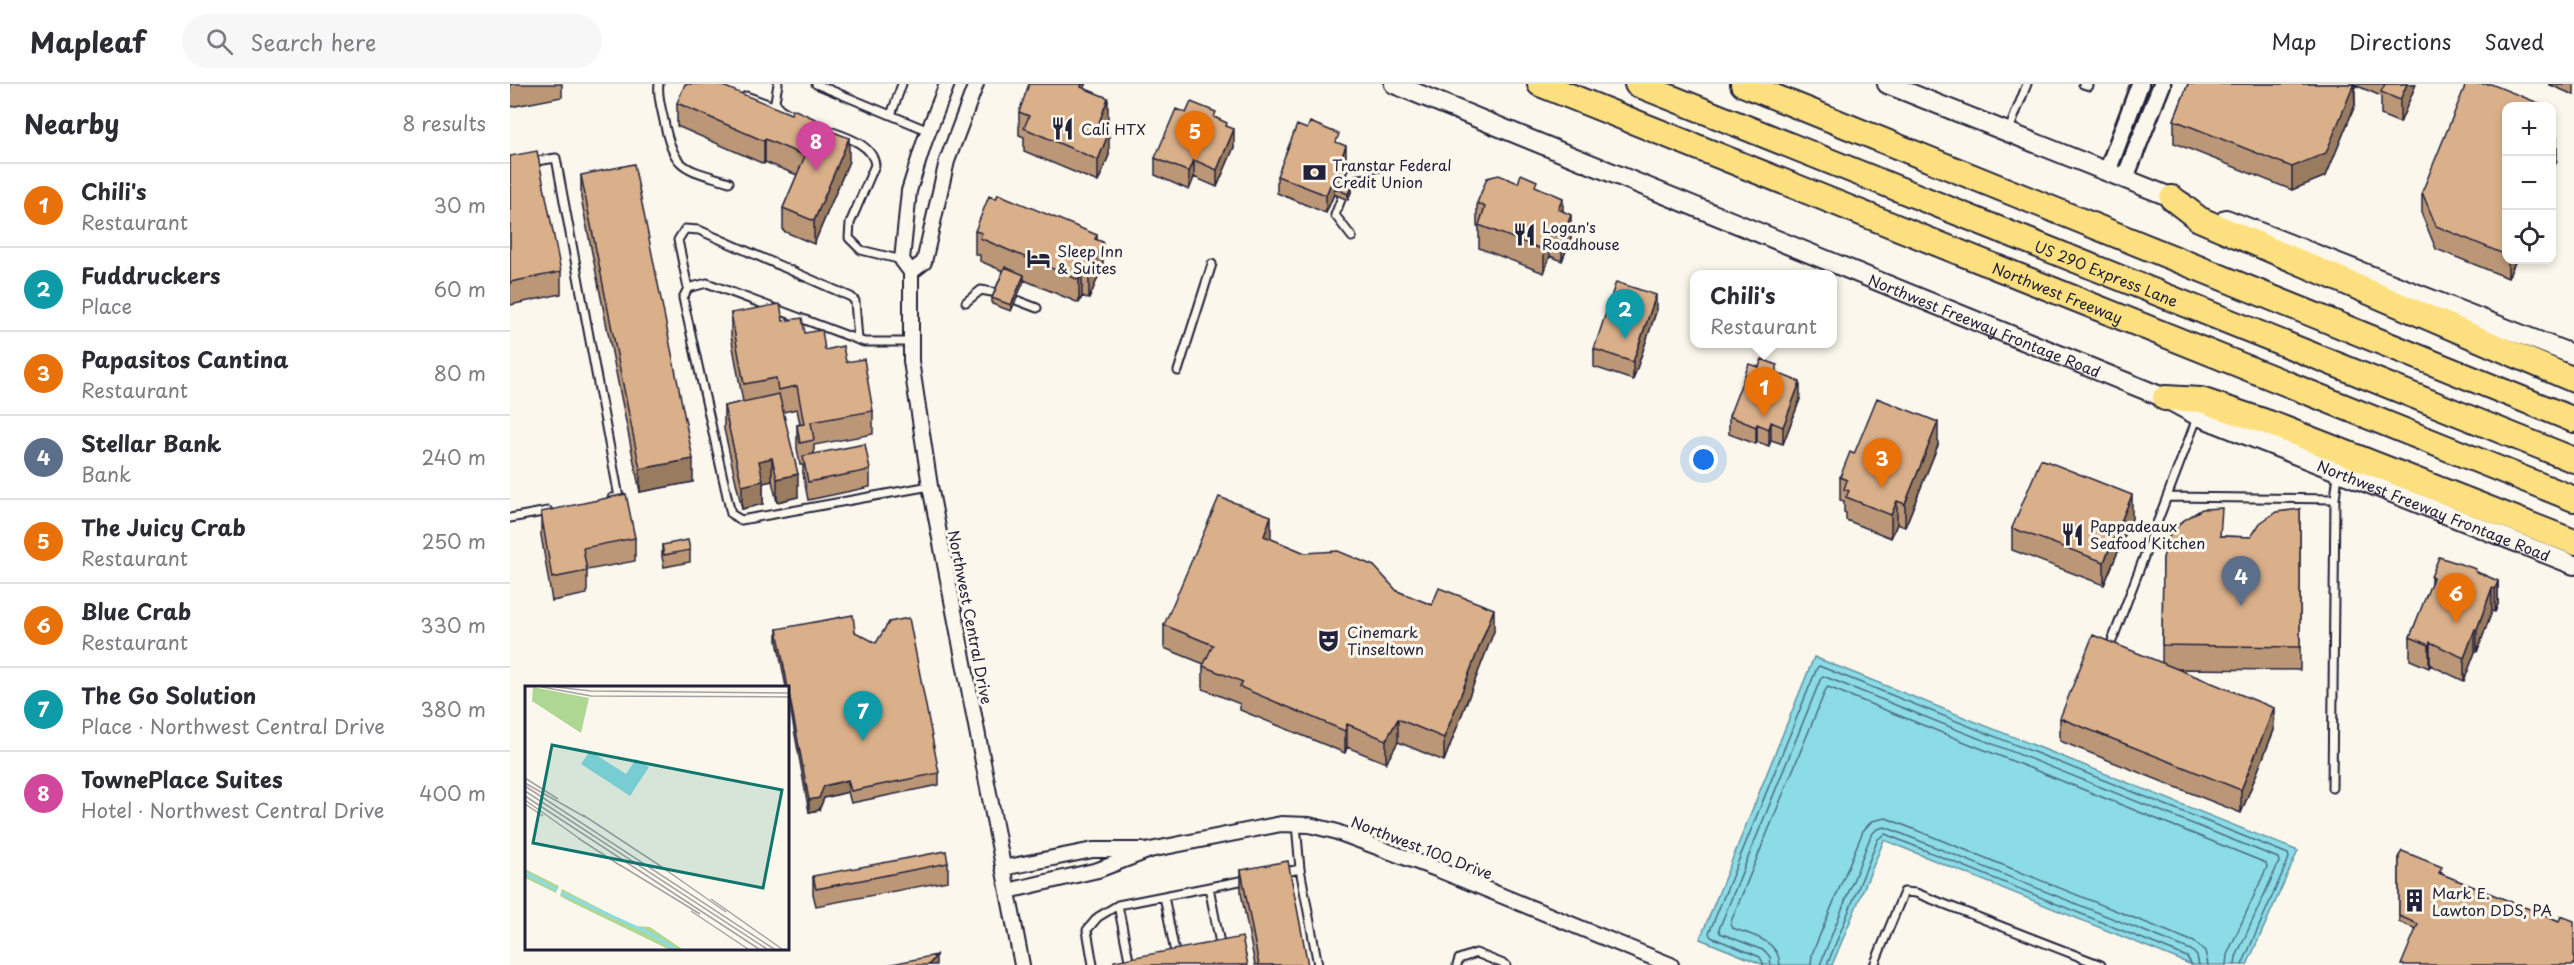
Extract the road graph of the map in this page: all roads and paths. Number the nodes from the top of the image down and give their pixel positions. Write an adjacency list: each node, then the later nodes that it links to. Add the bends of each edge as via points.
1 (659, 84): 28 (lane, via 673,156 689,170)
2 (778, 84): 16 (lane, via 775,101)
3 (816, 84): 18 (lane)
4 (902, 84): 18 (lane)
5 (947, 84): 17 (street, Northwest Central Drive)
6 (976, 84): 20 (street)
7 (1394, 84): 43 (main road, Northwest Freeway Frontage Road)
8 (1540, 84): 52 (highway, Northwest Freeway)
9 (1637, 84): 46 (highway, US 290 Express Lane)
10 (1743, 84): 45 (highway)
11 (1887, 84): 23 (main road)
12 (2027, 84): 23 (lane)
13 (2140, 84): 26 (street)
14 (2162, 84): 27 (street)
15 (735, 92): 16 (lane)
16 (779, 108): 19 (lane)
17 (936, 112): 20 (street); 22 (street, Northwest Central Drive)
18 (891, 115): 22 (lane)
19 (799, 120)
20 (961, 124): 32 (street, via 947,161 924,262)
21 (821, 128): 32 (lane, via 866,148 874,158 850,223 849,238 861,250)
22 (929, 131): 32 (street, Northwest Central Drive, via 909,191)
23 (2008, 133): 26 (main road)
24 (522, 164): 50 (lane, via 556,158 619,497)
25 (1380, 167): 30 (lane, via 1352,171 1335,215)
26 (2108, 172): 27 (main road)
27 (2125, 178): 29 (main road)
28 (729, 182)
29 (2172, 198): 40 (main road); 42 (highway, via 2199,219)
30 (1352, 237)
31 (1212, 264): 41 (lane)
32 (907, 266): 39 (street, Northwest Central Drive)
33 (688, 288): 38 (lane, via 707,283); 38 (lane, via 678,240 685,229 699,230 851,297 855,301); 48 (lane, via 683,298 731,514 741,520)
34 (997, 292): 36 (lane, via 981,290)
35 (1016, 300): 37 (lane)
36 (966, 302)
37 (1037, 308)
38 (858, 340): 39 (lane)
39 (911, 342): 48 (street, Northwest Central Drive)
40 (2574, 355)
41 (1178, 371)
42 (2574, 380)
43 (2165, 398): 44 (main road, Northwest Freeway Frontage Road); 55 (highway, via 2201,400 2270,423)
44 (2198, 416): 47 (main road, Northwest Freeway Frontage Road); 49 (lane)
45 (2574, 420)
46 (2574, 460)
47 (2338, 471): 51 (lane); 56 (main road, Northwest Freeway Frontage Road)
48 (930, 486): 61 (street, Northwest Central Drive)
49 (2169, 497): 51 (lane); 57 (lane)
50 (608, 499)
51 (2335, 499): 58 (lane)
52 (2574, 499)
53 (554, 510): 54 (lane)
54 (510, 518)
55 (2574, 542)
56 (2574, 565)
57 (2112, 641)
58 (2332, 788)
59 (1296, 824): 60 (street, Northwest 100 Drive, via 1266,826); 62 (lane); 77 (street, Northwest 100 Drive, via 1334,831 1439,870)
60 (1150, 850): 61 (street, Northwest 100 Drive, via 1093,850); 66 (street, Northwest 100 Drive, via 1098,870)
61 (1003, 868): 66 (street, Northwest Central Drive)
62 (1300, 869): 63 (lane); 74 (lane)
63 (1277, 873)
64 (1254, 878): 65 (lane)
65 (1209, 887): 67 (lane); 69 (lane)
66 (1008, 891): 71 (street, Northwest Central Drive)
67 (1164, 896): 68 (lane); 70 (lane)
68 (1118, 905): 72 (lane, via 1098,917 1087,930); 73 (lane)
69 (1222, 951)
70 (1176, 960)
71 (1022, 965)
72 (1093, 965)
73 (1130, 965)
74 (1317, 965)
75 (1457, 965): 76 (lane, via 1459,959 1476,953)
76 (1506, 965)
77 (1671, 965)
78 (1874, 965): 79 (lane, via 1904,892 1916,892)
79 (2101, 965)

